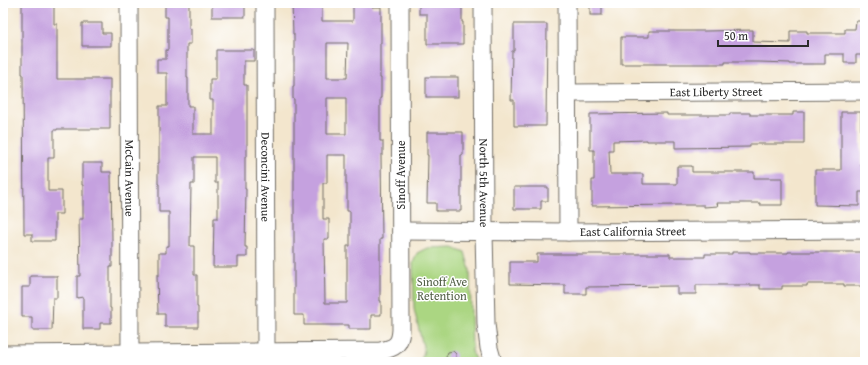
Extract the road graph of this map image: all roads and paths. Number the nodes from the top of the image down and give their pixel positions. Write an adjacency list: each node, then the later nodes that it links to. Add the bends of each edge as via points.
1 (129, 3): 13 (street, McCain Avenue)
2 (265, 3): 12 (street, Deconcini Avenue)
3 (400, 3): 9 (street, Sinoff Avenue)
4 (483, 3): 10 (street, North 5th Avenue)
5 (567, 3): 7 (street)
6 (865, 91): 7 (street, East Liberty Street)
7 (568, 93): 11 (street)
8 (865, 230): 11 (street, East California Street)
9 (401, 231): 10 (street, East California Street); 12 (street, Sinoff Avenue, via 401,330 396,345 380,351)
10 (484, 232): 11 (street, East California Street); 15 (street, North 5th Avenue, via 486,324)
11 (568, 232)
12 (266, 352): 13 (street)
13 (130, 353): 14 (street)
14 (3, 354)
15 (493, 362)

